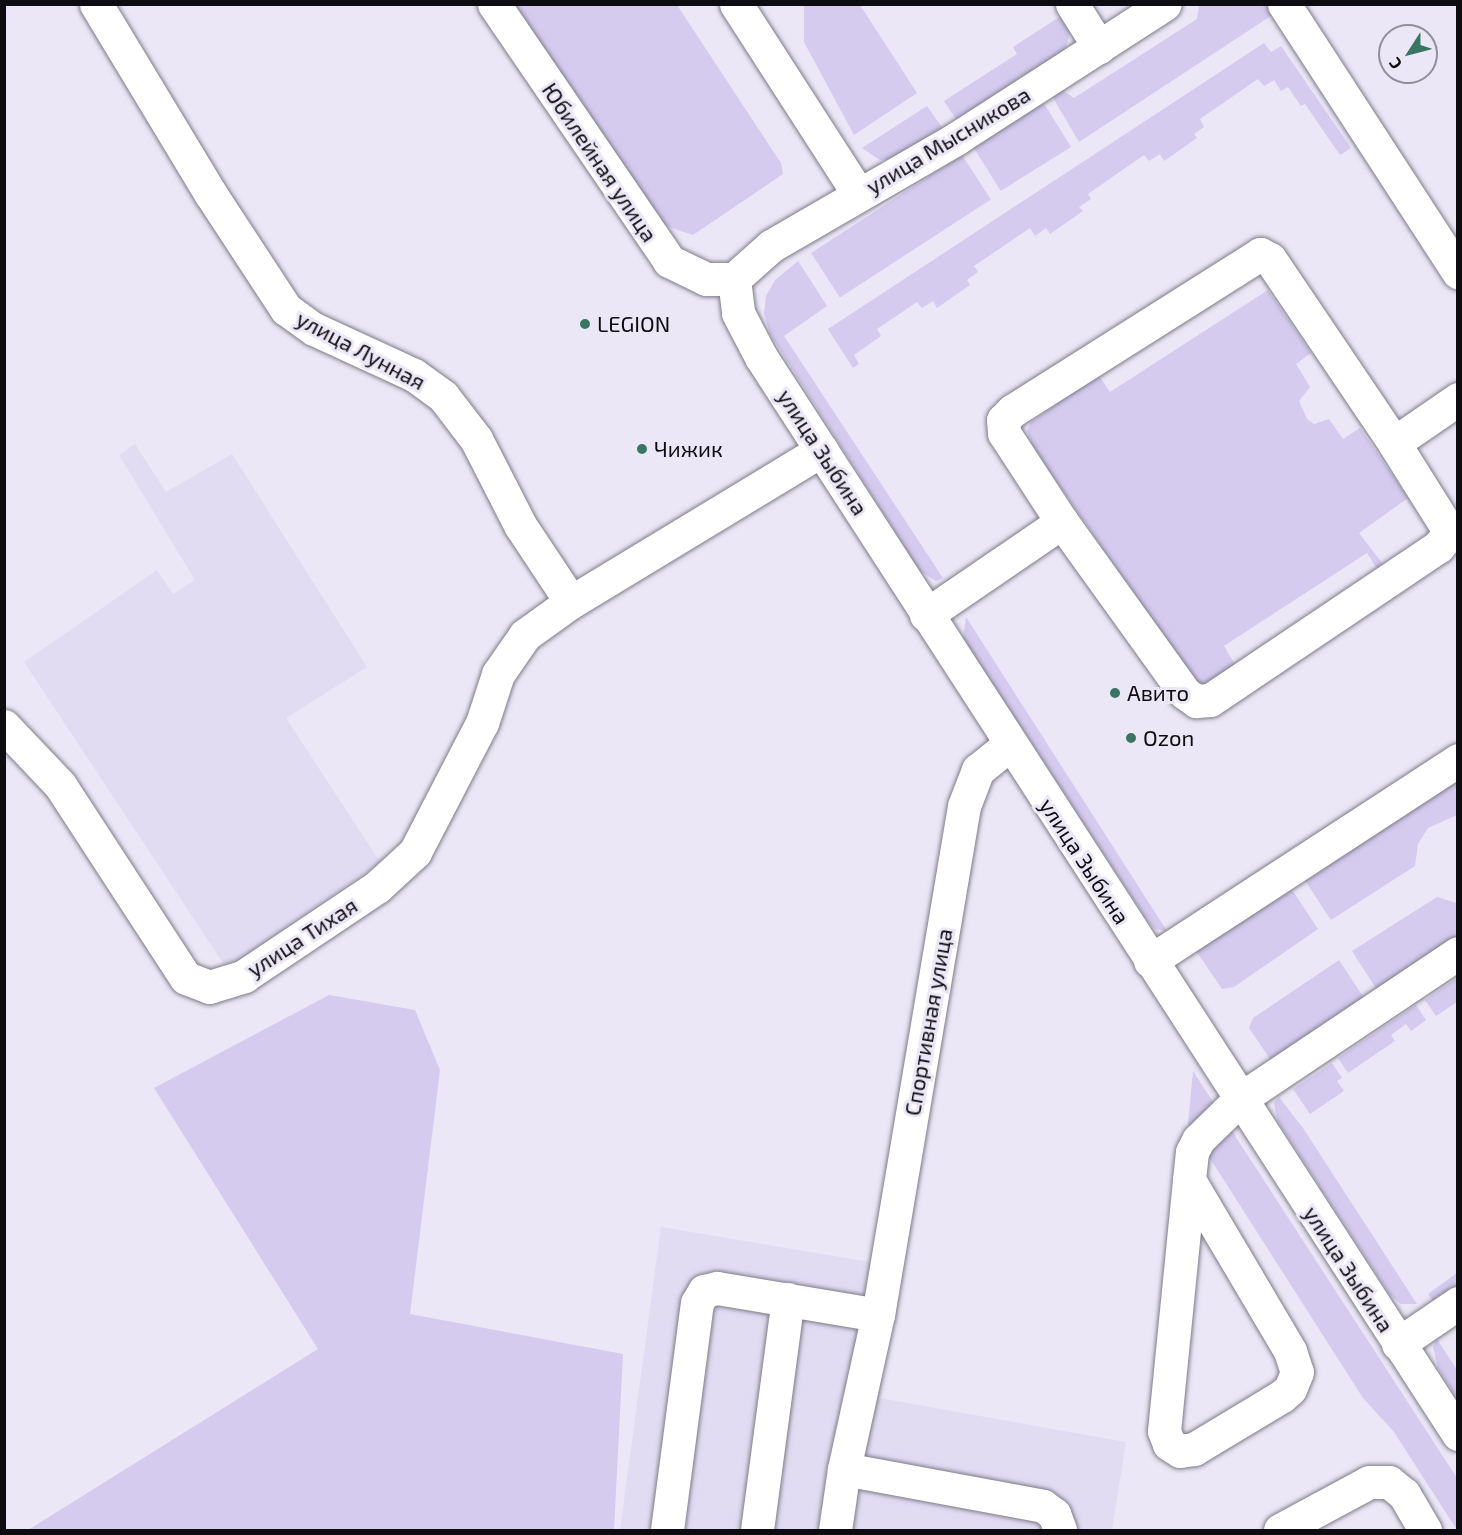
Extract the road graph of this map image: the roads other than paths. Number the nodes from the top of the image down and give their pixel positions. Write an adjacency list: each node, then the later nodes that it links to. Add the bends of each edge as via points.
1 (96, 4): 15 (street, улица Лунная, via 210,193 286,309 314,329 414,375 443,396 476,439 520,525)
2 (494, 4): 10 (street, Юбилейная улица, via 669,261 706,279)
3 (736, 4): 8 (street)
4 (1072, 4): 7 (street)
5 (1165, 4): 7 (street, улица Мысникова)
6 (1284, 4): 9 (street)
7 (1099, 46): 8 (street, улица Мысникова, via 957,138)
8 (858, 193): 10 (street, улица Мысникова, via 771,246)
9 (1458, 272)
10 (734, 279): 13 (street, улица Зыбина, via 738,313 761,357)
11 (1458, 399): 12 (street)
12 (1394, 443): 14 (street, via 1446,526 1447,536 1438,547 1210,700 1196,701 1185,693); 14 (street, via 1270,259 1260,254 1022,404 1003,420 1004,433)
13 (822, 450): 15 (street, улица Тихая); 16 (street, улица Зыбина)
14 (1062, 522): 16 (street)
15 (572, 602): 17 (street, улица Тихая, via 525,635 498,674 482,723 415,852 377,887 244,976 209,987 186,978 60,785)
16 (927, 615): 18 (street, улица Зыбина)
17 (4, 726)
18 (1009, 746): 21 (street, улица Зыбина); 26 (street, Спортивная улица, via 978,770 964,806)
19 (1458, 760): 21 (street)
20 (1458, 953): 22 (street)
21 (1150, 961): 22 (street, улица Зыбина)
22 (1240, 1099): 23 (street, via 1198,1140 1192,1152); 27 (street, улица Зыбина)
23 (1189, 1180): 23 (street, via 1164,1431 1169,1444 1180,1451 1194,1449 1282,1396 1290,1389 1297,1372 1290,1351)
24 (788, 1299): 26 (street); 30 (street, via 717,1288 704,1291 697,1303); 31 (street)
25 (1458, 1303): 27 (street)
26 (878, 1315): 29 (street, Спортивная улица)
27 (1398, 1344): 28 (street, улица Зыбина)
28 (1458, 1434)
29 (844, 1469): 32 (street, Спортивная улица); 33 (street, via 1043,1506 1054,1514)
30 (667, 1530)
31 (757, 1530)
32 (835, 1530)
33 (1059, 1530)
34 (1280, 1530): 35 (street, via 1369,1482 1389,1482 1404,1494)
35 (1425, 1530)

